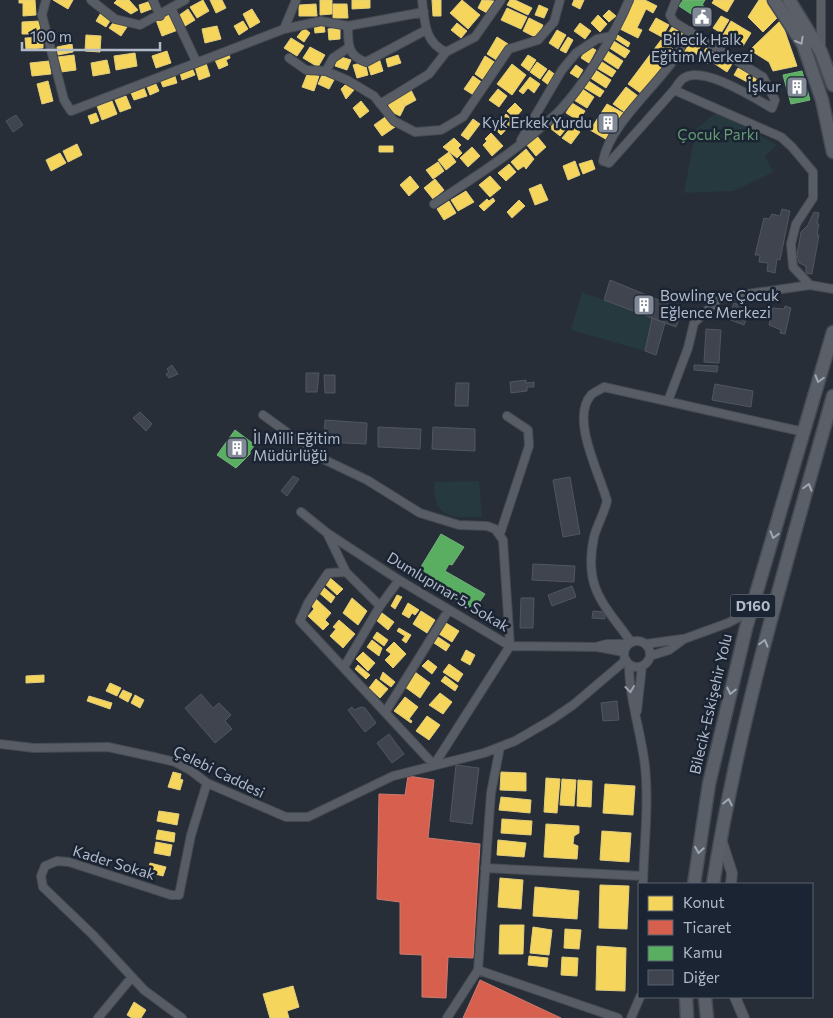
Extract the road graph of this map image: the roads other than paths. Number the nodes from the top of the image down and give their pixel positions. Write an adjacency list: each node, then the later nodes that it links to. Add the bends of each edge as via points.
1 (46, 0): 26 (street, via 42,15 64,100 70,110)
2 (90, 0): 16 (street, via 115,19 140,25)
3 (153, 0): 16 (street)
4 (185, 0): 14 (street)
5 (296, 0): 18 (street)
6 (422, 0): 15 (street)
7 (501, 0): 23 (street, via 475,37)
8 (560, 0): 30 (street, via 554,22 538,40 509,49 463,117 440,130 415,132 394,121)
9 (629, 0): 21 (street)
10 (676, 0): 20 (street, via 670,15 674,22)
11 (774, 0): 32 (main road, one-way to 32, via 803,44 822,100)
12 (789, 0): 24 (main road)
13 (821, 0): 24 (street)
14 (171, 8): 16 (street); 26 (street)
15 (424, 12): 17 (street); 19 (street)
16 (160, 16)
17 (348, 26): 18 (street, via 320,21); 22 (street)
18 (284, 29): 26 (street)
19 (426, 30): 22 (street, via 366,62 356,59); 23 (street, via 436,47)
20 (690, 31): 29 (street, via 762,77 775,100 772,108 701,74 685,77); 29 (street, via 673,61 630,112 605,151 603,161 609,163)
21 (612, 36): 31 (street, via 558,112); 31 (street, via 597,39 576,53 562,70)
22 (348, 48): 27 (street, via 333,58)
23 (446, 52): 30 (street, via 429,74)
24 (821, 52): 28 (main road)
25 (289, 58): 27 (street, via 306,70)
26 (196, 61)
27 (326, 71): 30 (street, via 374,96)
28 (833, 86)
29 (674, 90): 34 (street, via 781,137 813,172 813,198 796,224 791,244 793,267)
30 (380, 104)
31 (516, 148): 33 (street)
32 (833, 152)
33 (434, 204)
34 (810, 285): 35 (street); 38 (street, via 720,298 694,323)
35 (833, 289)
36 (833, 332): 41 (main road, Bilecik-Eskişehir Yolu / D160, one-way to 41)
37 (833, 396): 65 (main road, D160, one-way to 37, via 757,668)
38 (668, 401): 41 (street); 51 (street, via 604,387 591,395 584,407 583,427 607,501 594,534 590,556 592,581 597,594)
39 (263, 415): 44 (street, via 325,460 367,480 420,513 459,525 487,526)
40 (506, 416): 44 (street, via 528,430 528,446)
41 (804, 432): 49 (main road, Bilecik-Eskişehir Yolu / D160, one-way to 49)
42 (301, 512): 43 (street, Dumlupınar 5. Sokak)
43 (327, 533): 45 (street); 46 (street, Dumlupınar 5. Sokak)
44 (500, 534): 53 (street, via 504,549)
45 (346, 572): 47 (street); 58 (street, via 328,573 300,621)
46 (399, 580): 47 (street); 48 (street, Dumlupınar 5. Sokak)
47 (380, 606): 58 (street)
48 (448, 611): 53 (street, Dumlupınar 5. Sokak); 59 (street)
49 (751, 611): 50 (street); 68 (main road, Bilecik-Eskişehir Yolu / D160, one-way to 68, via 709,784)
50 (684, 639): 52 (street); 55 (street, via 669,650)
51 (630, 643): 52 (street, via 639,641); 54 (street, Dumlupınar 5. Sokak); 56 (street)
52 (646, 644): 55 (street)
53 (510, 646): 54 (street, Dumlupınar 5. Sokak); 63 (street)
54 (597, 647): 56 (street, Dumlupınar 5. Sokak)
55 (650, 656): 57 (street)
56 (626, 659): 57 (street); 60 (street, one-way to 60, via 631,698); 62 (street, Çelebi Caddesi, via 552,720)
57 (642, 666): 60 (street)
58 (344, 667): 59 (street)
59 (386, 711): 63 (street)
60 (637, 713): 67 (street, via 647,791)
61 (0, 744): 64 (street, Çelebi Caddesi, via 34,748 108,747 175,762)
62 (500, 748): 63 (street, Çelebi Caddesi); 66 (street, via 491,793)
63 (434, 765): 64 (street, Çelebi Caddesi, via 393,776 308,817 286,817)
64 (207, 783): 72 (street, Kader Sokak, via 191,835 179,895 69,862 57,861 45,866 41,876 43,887)
65 (720, 838): 69 (main road, D160); 70 (street, via 732,873)
66 (485, 868): 67 (street); 71 (street)
67 (643, 880)
68 (694, 883)
69 (714, 883)
70 (731, 883)
71 (478, 970): 79 (street); 80 (street)
72 (132, 977): 77 (street); 78 (street, Kader Sokak)
73 (640, 998): 81 (street)
74 (686, 998): 82 (main road)
75 (705, 998): 83 (main road)
76 (735, 998): 84 (street)
77 (98, 1018)
78 (182, 1018)
79 (447, 1018)
80 (618, 1018)
81 (631, 1018)
82 (687, 1018)
83 (707, 1018)
84 (744, 1018)

